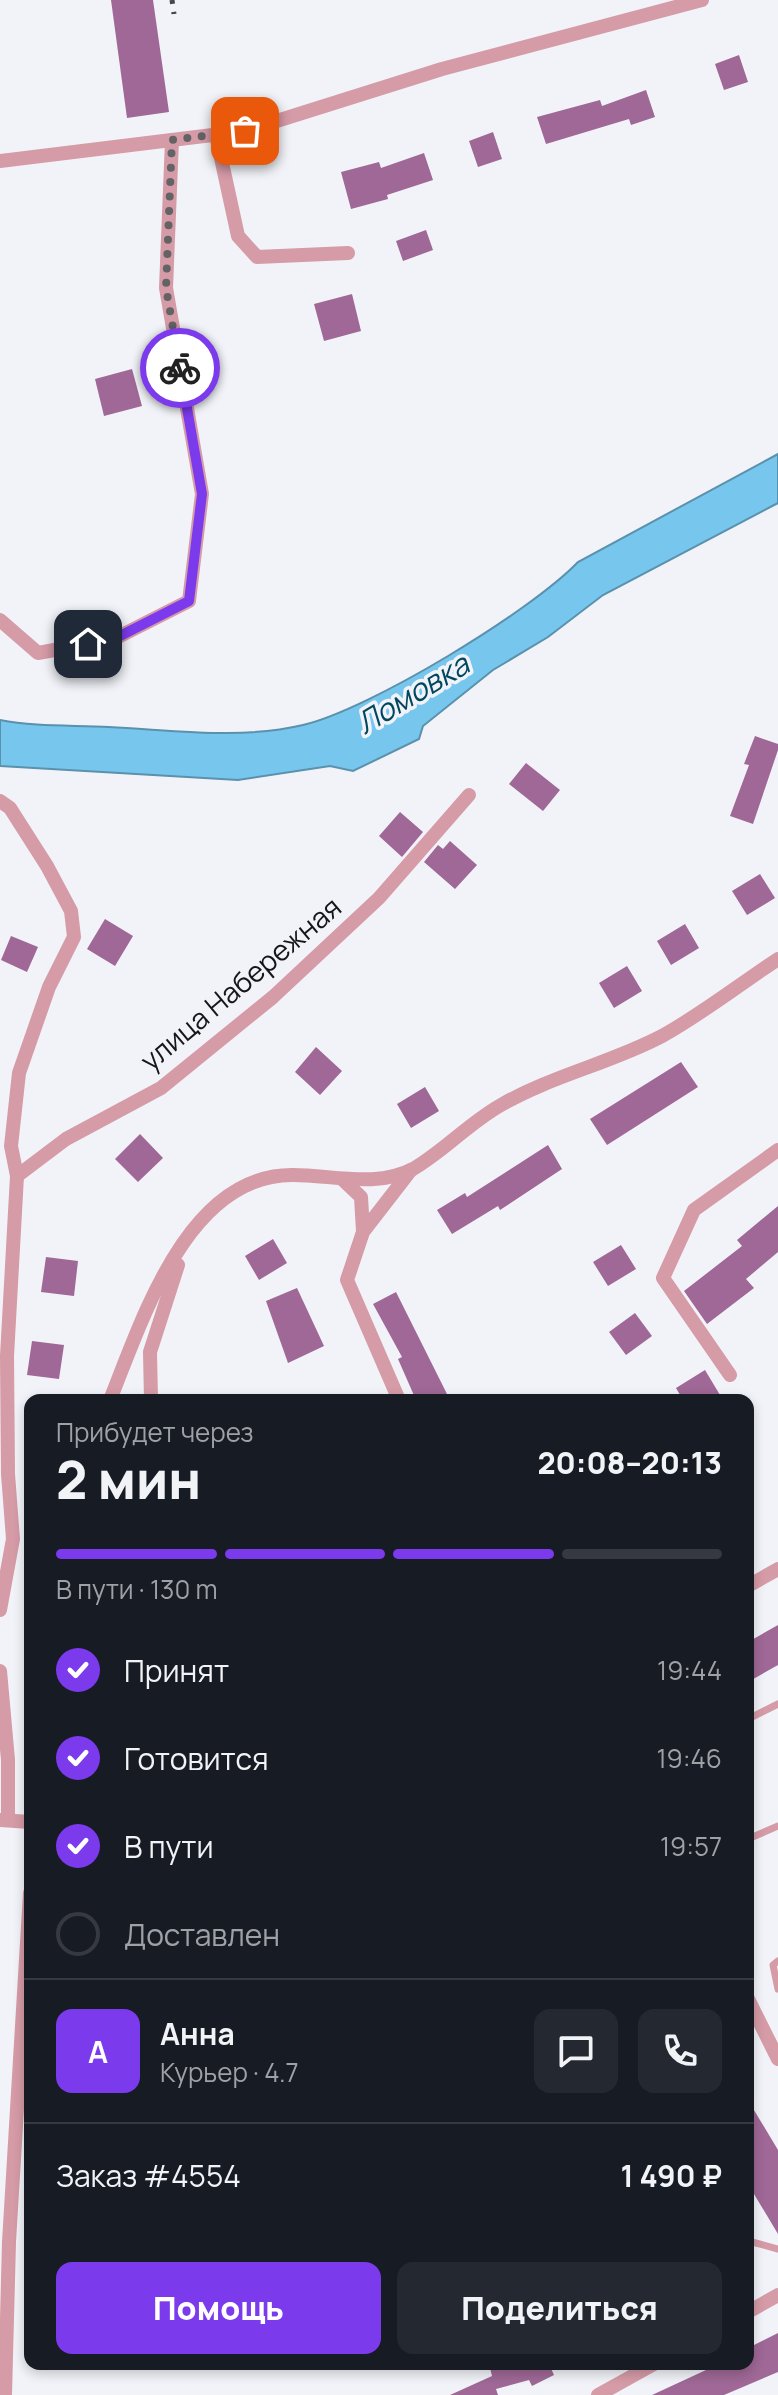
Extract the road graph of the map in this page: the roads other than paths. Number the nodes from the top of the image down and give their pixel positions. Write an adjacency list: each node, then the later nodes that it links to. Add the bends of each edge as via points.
1 (702, 0): 2 (street)
2 (216, 135): 3 (street); 5 (street, via 238,236 257,257)
3 (172, 140): 4 (street); 6 (street, via 166,288 202,494 189,601 114,639 38,653)
4 (0, 161)
5 (348, 253)
6 (0, 620)
7 (469, 795): 12 (street, улица Набережная, via 379,898 273,997 161,1088 66,1139)
8 (0, 801): 12 (street, via 10,808 47,866 71,911 74,937 49,987 19,1073 11,1146)
9 (778, 959): 11 (street, via 662,1036 501,1104)
10 (778, 1150): 16 (street, via 694,1210 663,1278)
11 (412, 1169): 13 (street, via 387,1177); 14 (street)
12 (17, 1176): 21 (street, via 7,1356)
13 (342, 1179): 14 (street, via 361,1197); 15 (street, via 290,1175 254,1182 224,1199)
14 (363, 1232): 19 (street, via 347,1280)
15 (187, 1235): 17 (street, via 152,1298); 18 (street, via 150,1352)
16 (730, 1375)
17 (112, 1394)
18 (151, 1394)
19 (396, 1394)
20 (24, 1536): 21 (street)
21 (13, 1539): 24 (street)
22 (778, 1569): 23 (street)
23 (754, 1583)
24 (0, 1610)
25 (0, 1671): 28 (street, via 8,1760)
26 (778, 1704): 27 (lane)
27 (754, 1716)
28 (4, 1820): 29 (street)
29 (24, 1822)
30 (778, 1826): 31 (lane)
31 (754, 1836)
32 (778, 1961): 34 (lane, via 773,1965)
33 (24, 1977): 38 (street)
34 (778, 1989)
35 (754, 2012): 36 (street)
36 (778, 2059)
37 (754, 2243): 39 (lane)
38 (5, 2244): 43 (street)
39 (778, 2249)
40 (778, 2295): 41 (street)
41 (754, 2309)
42 (643, 2370): 44 (street)
43 (5, 2395)
44 (598, 2395)

